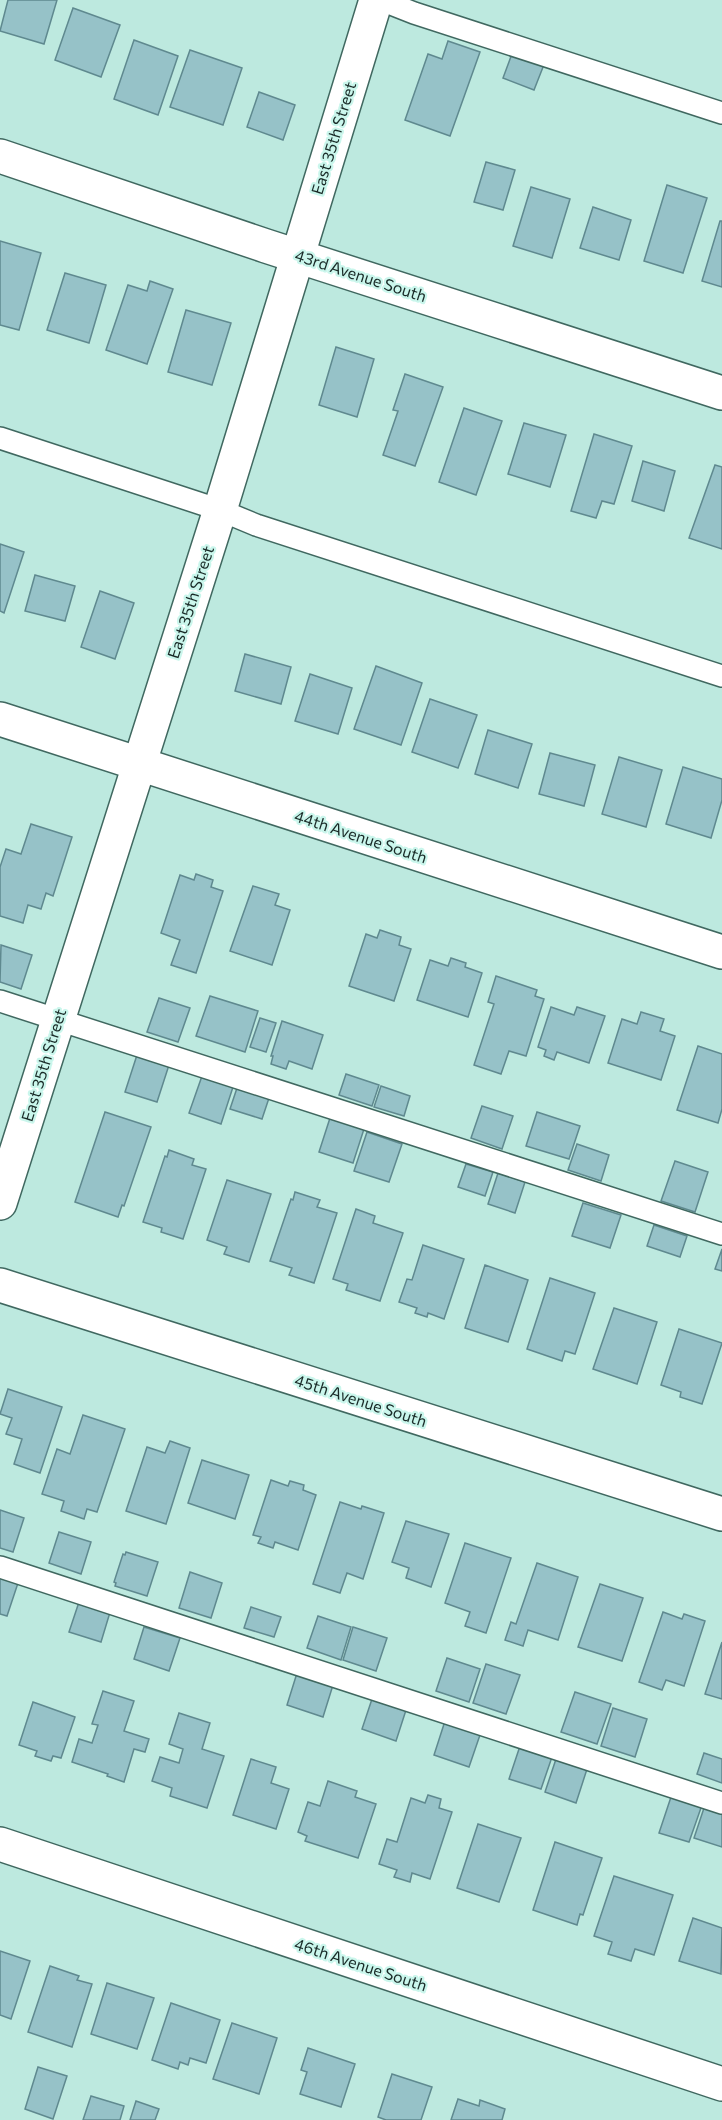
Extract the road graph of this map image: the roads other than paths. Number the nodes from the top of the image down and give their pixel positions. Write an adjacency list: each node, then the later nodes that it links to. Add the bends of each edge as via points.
1 (376, 0): 5 (street, East 35th Street)
2 (381, 0): 3 (lane)
3 (722, 113)
4 (0, 156): 5 (street, 43rd Avenue South)
5 (297, 254): 6 (street, 43rd Avenue South); 8 (street, East 35th Street)
6 (722, 393)
7 (0, 438): 8 (lane)
8 (220, 510): 9 (lane); 11 (street, East 35th Street)
9 (722, 676)
10 (0, 719): 11 (street, 44th Avenue South)
11 (140, 765): 12 (street, 44th Avenue South); 14 (street, East 35th Street)
12 (722, 952)
13 (0, 1001): 14 (lane)
14 (57, 1019): 15 (street, East 35th Street); 16 (lane)
15 (0, 1203)
16 (722, 1234)
17 (0, 1285): 18 (street, 45th Avenue South)
18 (722, 1514)
19 (0, 1567): 20 (lane)
20 (722, 1803)
21 (0, 1844): 22 (street, 46th Avenue South)
22 (722, 2084)

